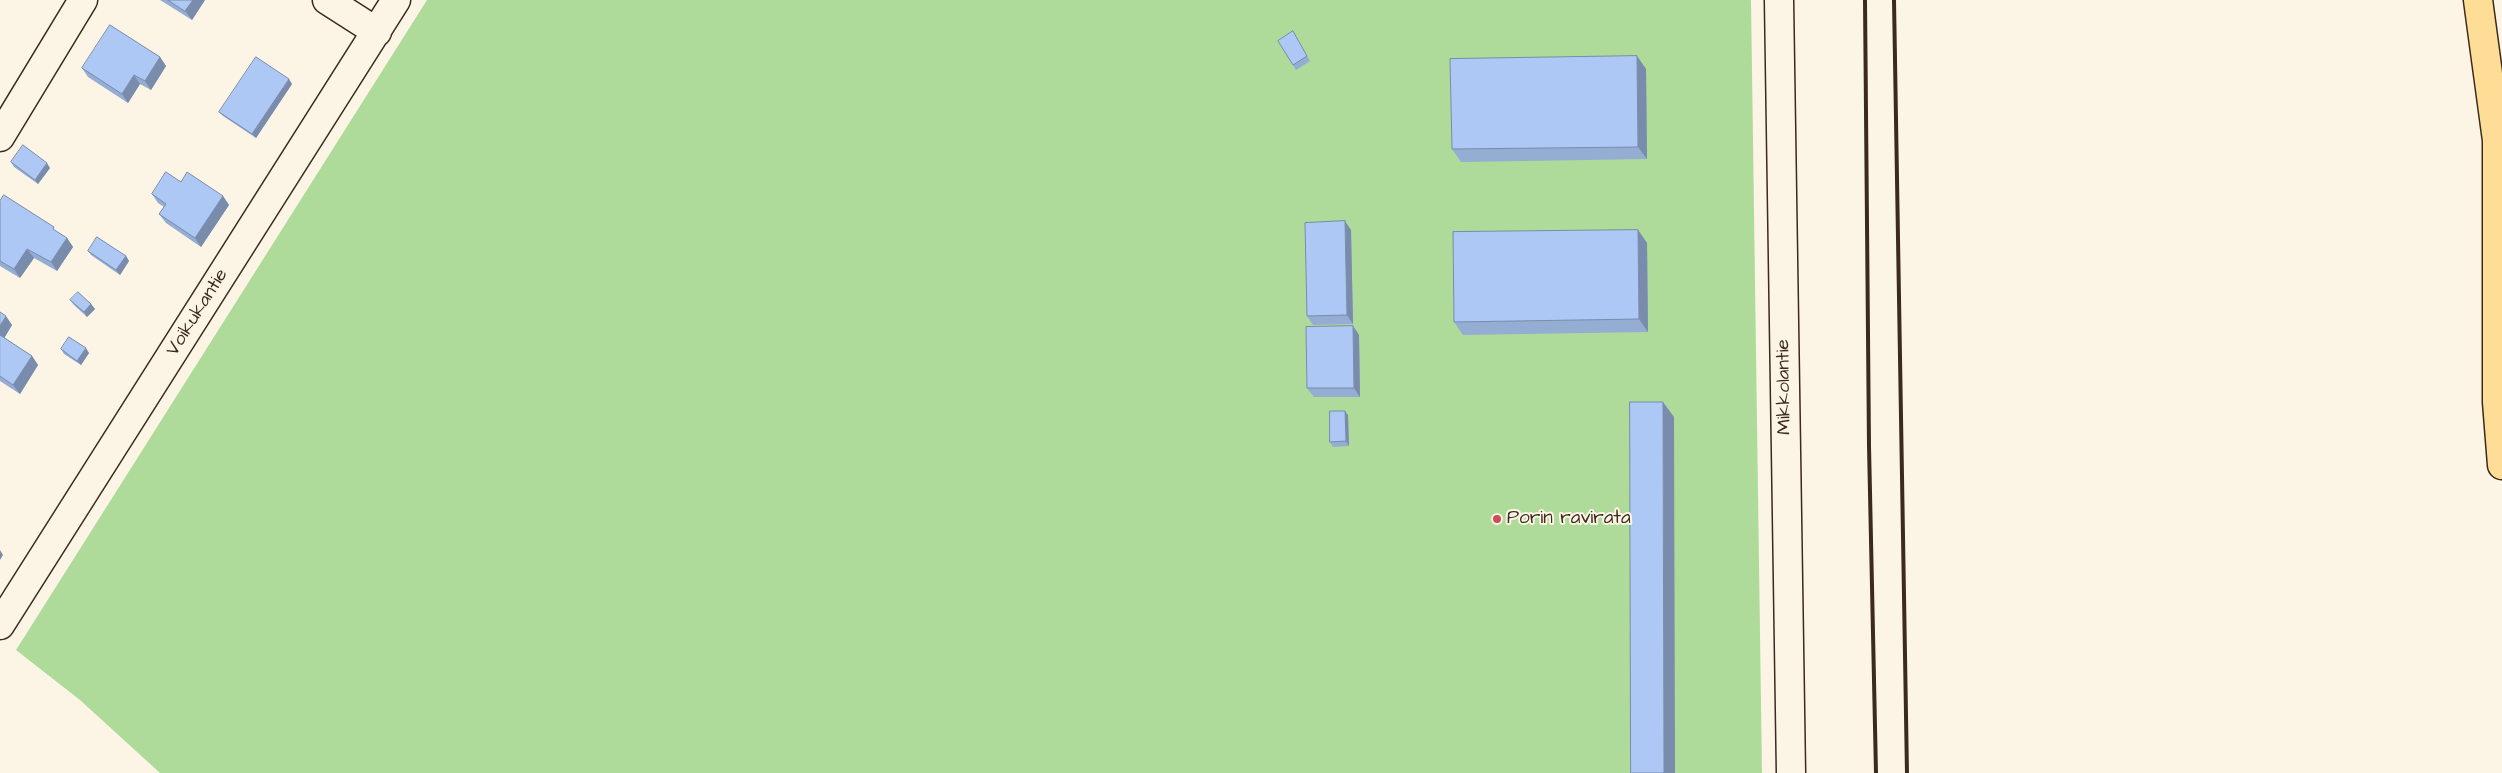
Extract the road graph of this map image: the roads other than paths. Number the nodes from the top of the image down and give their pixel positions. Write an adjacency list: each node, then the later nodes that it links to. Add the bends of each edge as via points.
1 (83, 0): 7 (street)
2 (327, 0): 6 (street)
3 (396, 0): 6 (street, Voikukantie)
4 (1779, 0): 12 (street, Mikkolantie)
5 (2478, 0): 8 (highway)
6 (377, 32): 11 (street, Voikukantie)
7 (0, 136)
8 (2497, 137): 9 (highway); 10 (highway, via 2497,402)
9 (2502, 188)
10 (2502, 465)
11 (0, 625)
12 (1791, 773)

